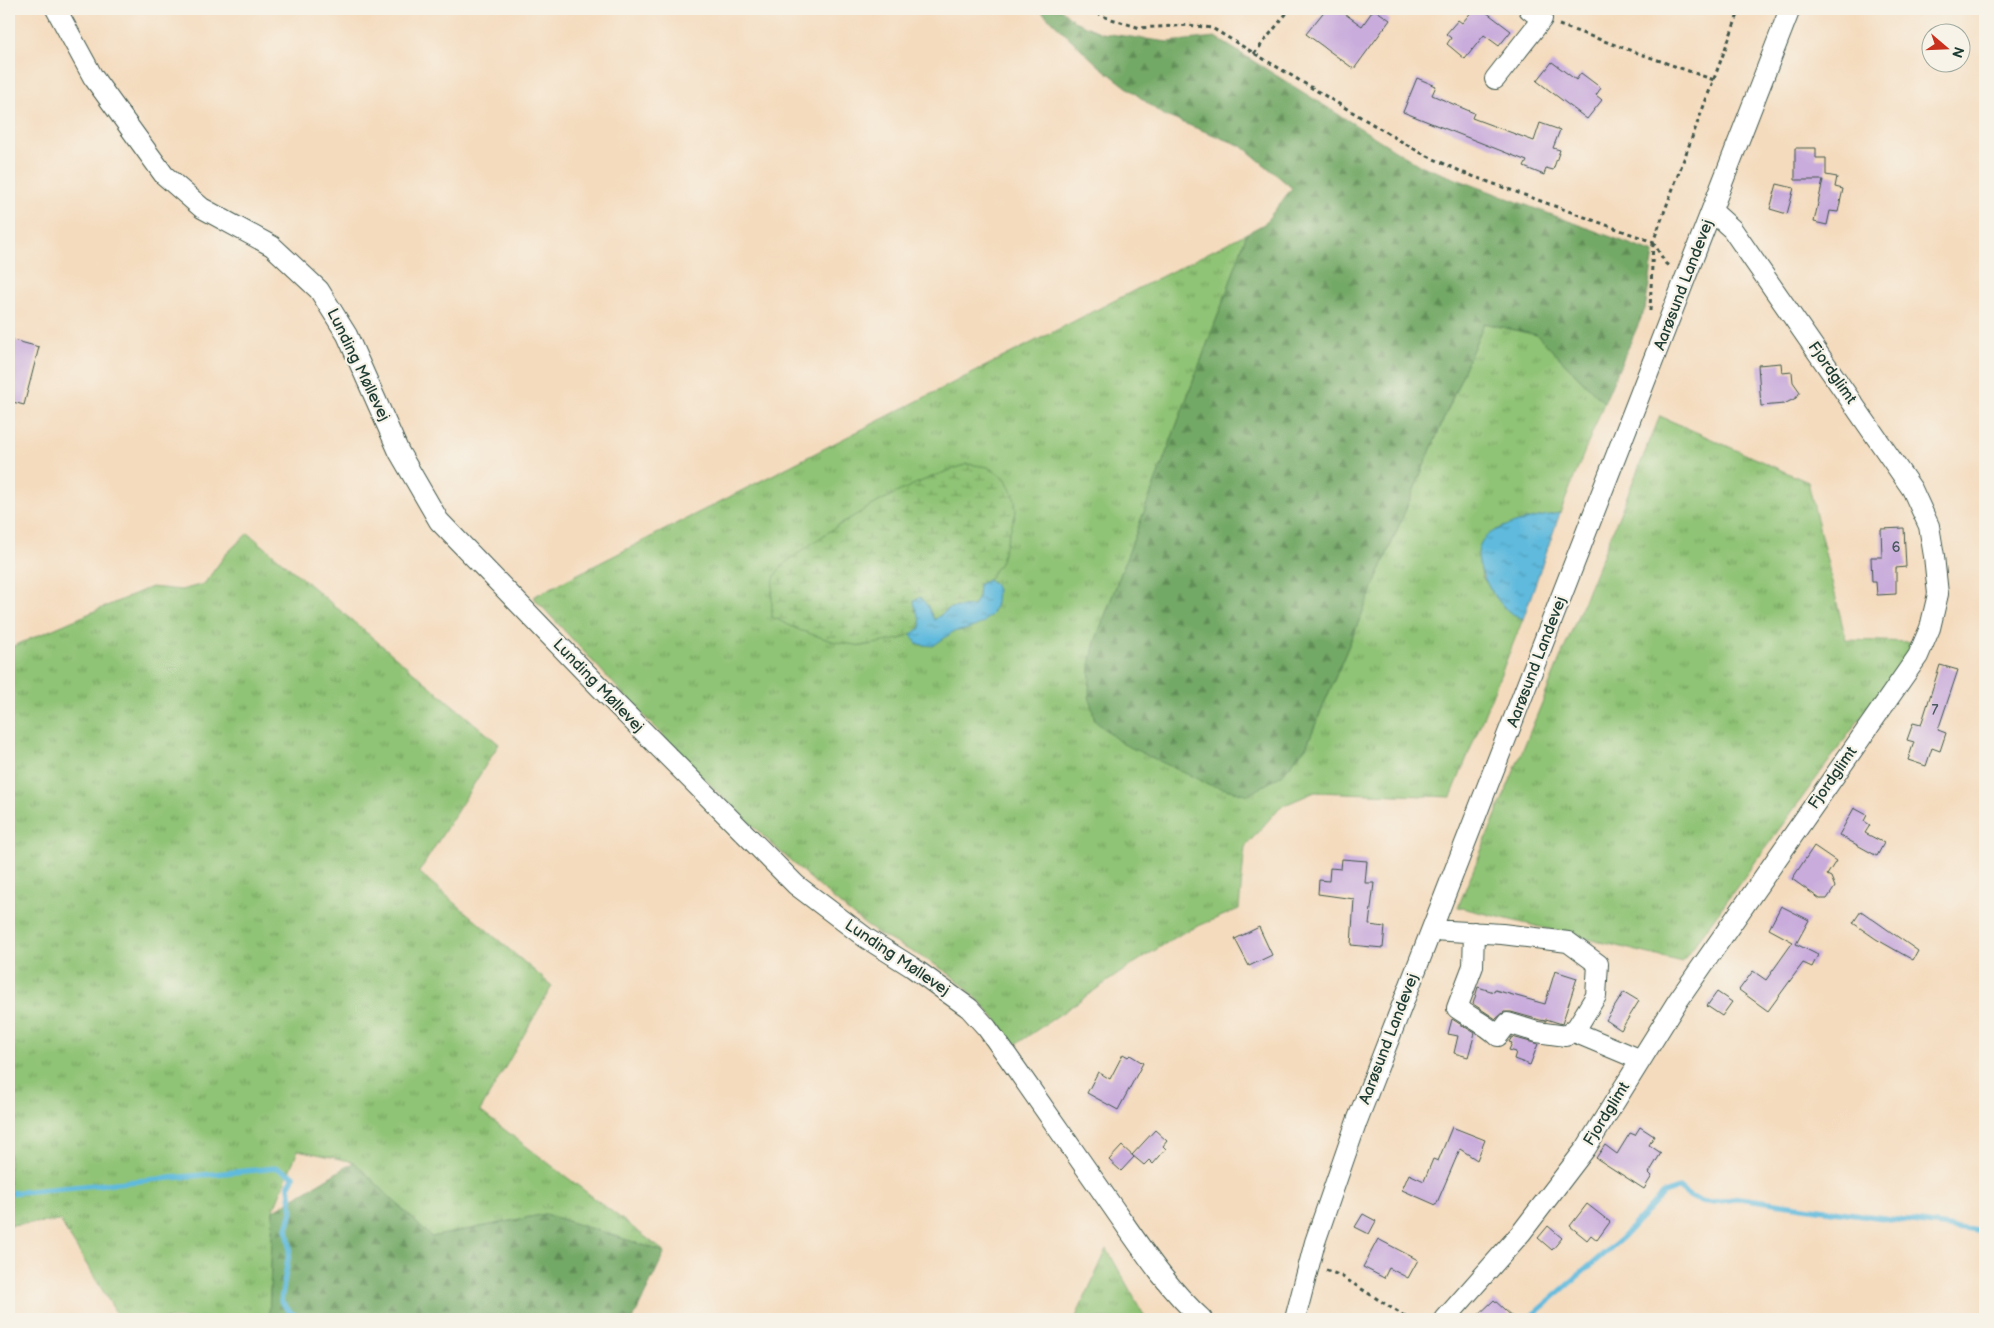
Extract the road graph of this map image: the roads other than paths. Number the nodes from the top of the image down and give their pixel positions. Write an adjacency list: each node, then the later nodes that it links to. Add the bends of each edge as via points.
1 (56, 9): 10 (street, Lunding Møllevej, via 93,77 164,175 202,208 272,246 319,290 347,336 399,452 439,521 796,884 866,938 928,977 969,1008 1008,1057 1133,1236 1163,1276)
2 (1790, 9): 5 (street, Aarøsund Landevej)
3 (1536, 14): 4 (street)
4 (1495, 79)
5 (1712, 211): 6 (street, Aarøsund Landevej); 9 (street, Fjordglimt, via 1732,228 1912,489 1929,526 1938,594 1930,628 1918,656 1676,1002)
6 (1432, 930): 7 (street); 11 (street, Aarøsund Landevej, via 1357,1121 1315,1242)
7 (1474, 932): 8 (street, via 1568,942 1598,964 1596,996); 8 (street, via 1473,966 1457,1008 1489,1026 1498,1036 1508,1023 1566,1036)
8 (1572, 1031): 9 (street)
9 (1641, 1060): 12 (street, Fjordglimt, via 1586,1148 1521,1233)
10 (1202, 1319)
11 (1295, 1319)
12 (1445, 1319)

